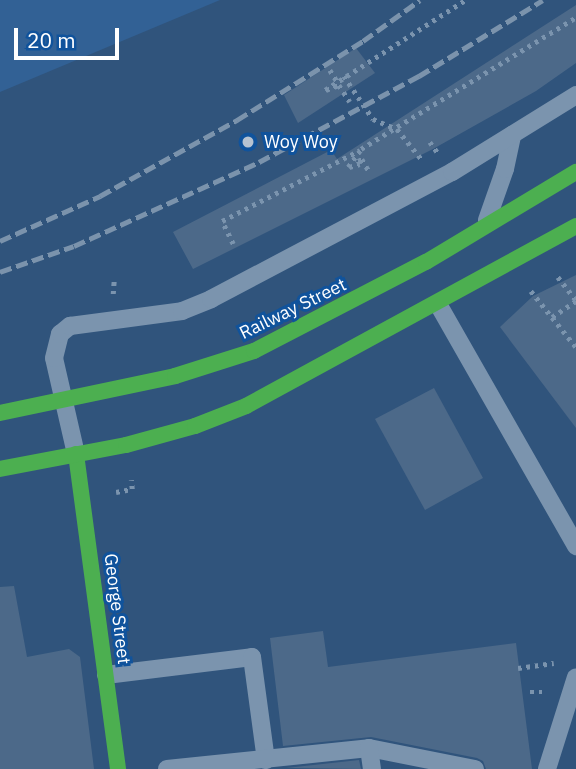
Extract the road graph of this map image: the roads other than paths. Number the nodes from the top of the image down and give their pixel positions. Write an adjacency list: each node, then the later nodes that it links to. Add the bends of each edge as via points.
1 (576, 95): 2 (lane)
2 (512, 135): 4 (lane); 7 (lane, via 452,172 201,303 154,316 70,326 60,334 54,358)
3 (576, 172): 4 (main road, Railway Street)
4 (485, 226): 7 (main road, Railway Street, via 254,351 175,376)
5 (576, 226): 6 (main road)
6 (438, 304): 9 (main road, via 246,405 195,426); 11 (lane)
7 (65, 399): 8 (main road, Railway Street); 9 (lane)
8 (0, 413)
9 (76, 454): 10 (main road); 12 (main road, George Street)
10 (0, 469)
11 (576, 546)
12 (106, 675): 15 (lane, via 251,657); 16 (main road, George Street)
13 (576, 677): 20 (lane)
14 (369, 748): 15 (lane); 18 (lane); 19 (lane)
15 (265, 760): 17 (lane)
16 (118, 769)
17 (167, 769)
18 (372, 769)
19 (475, 769)
20 (547, 769)

